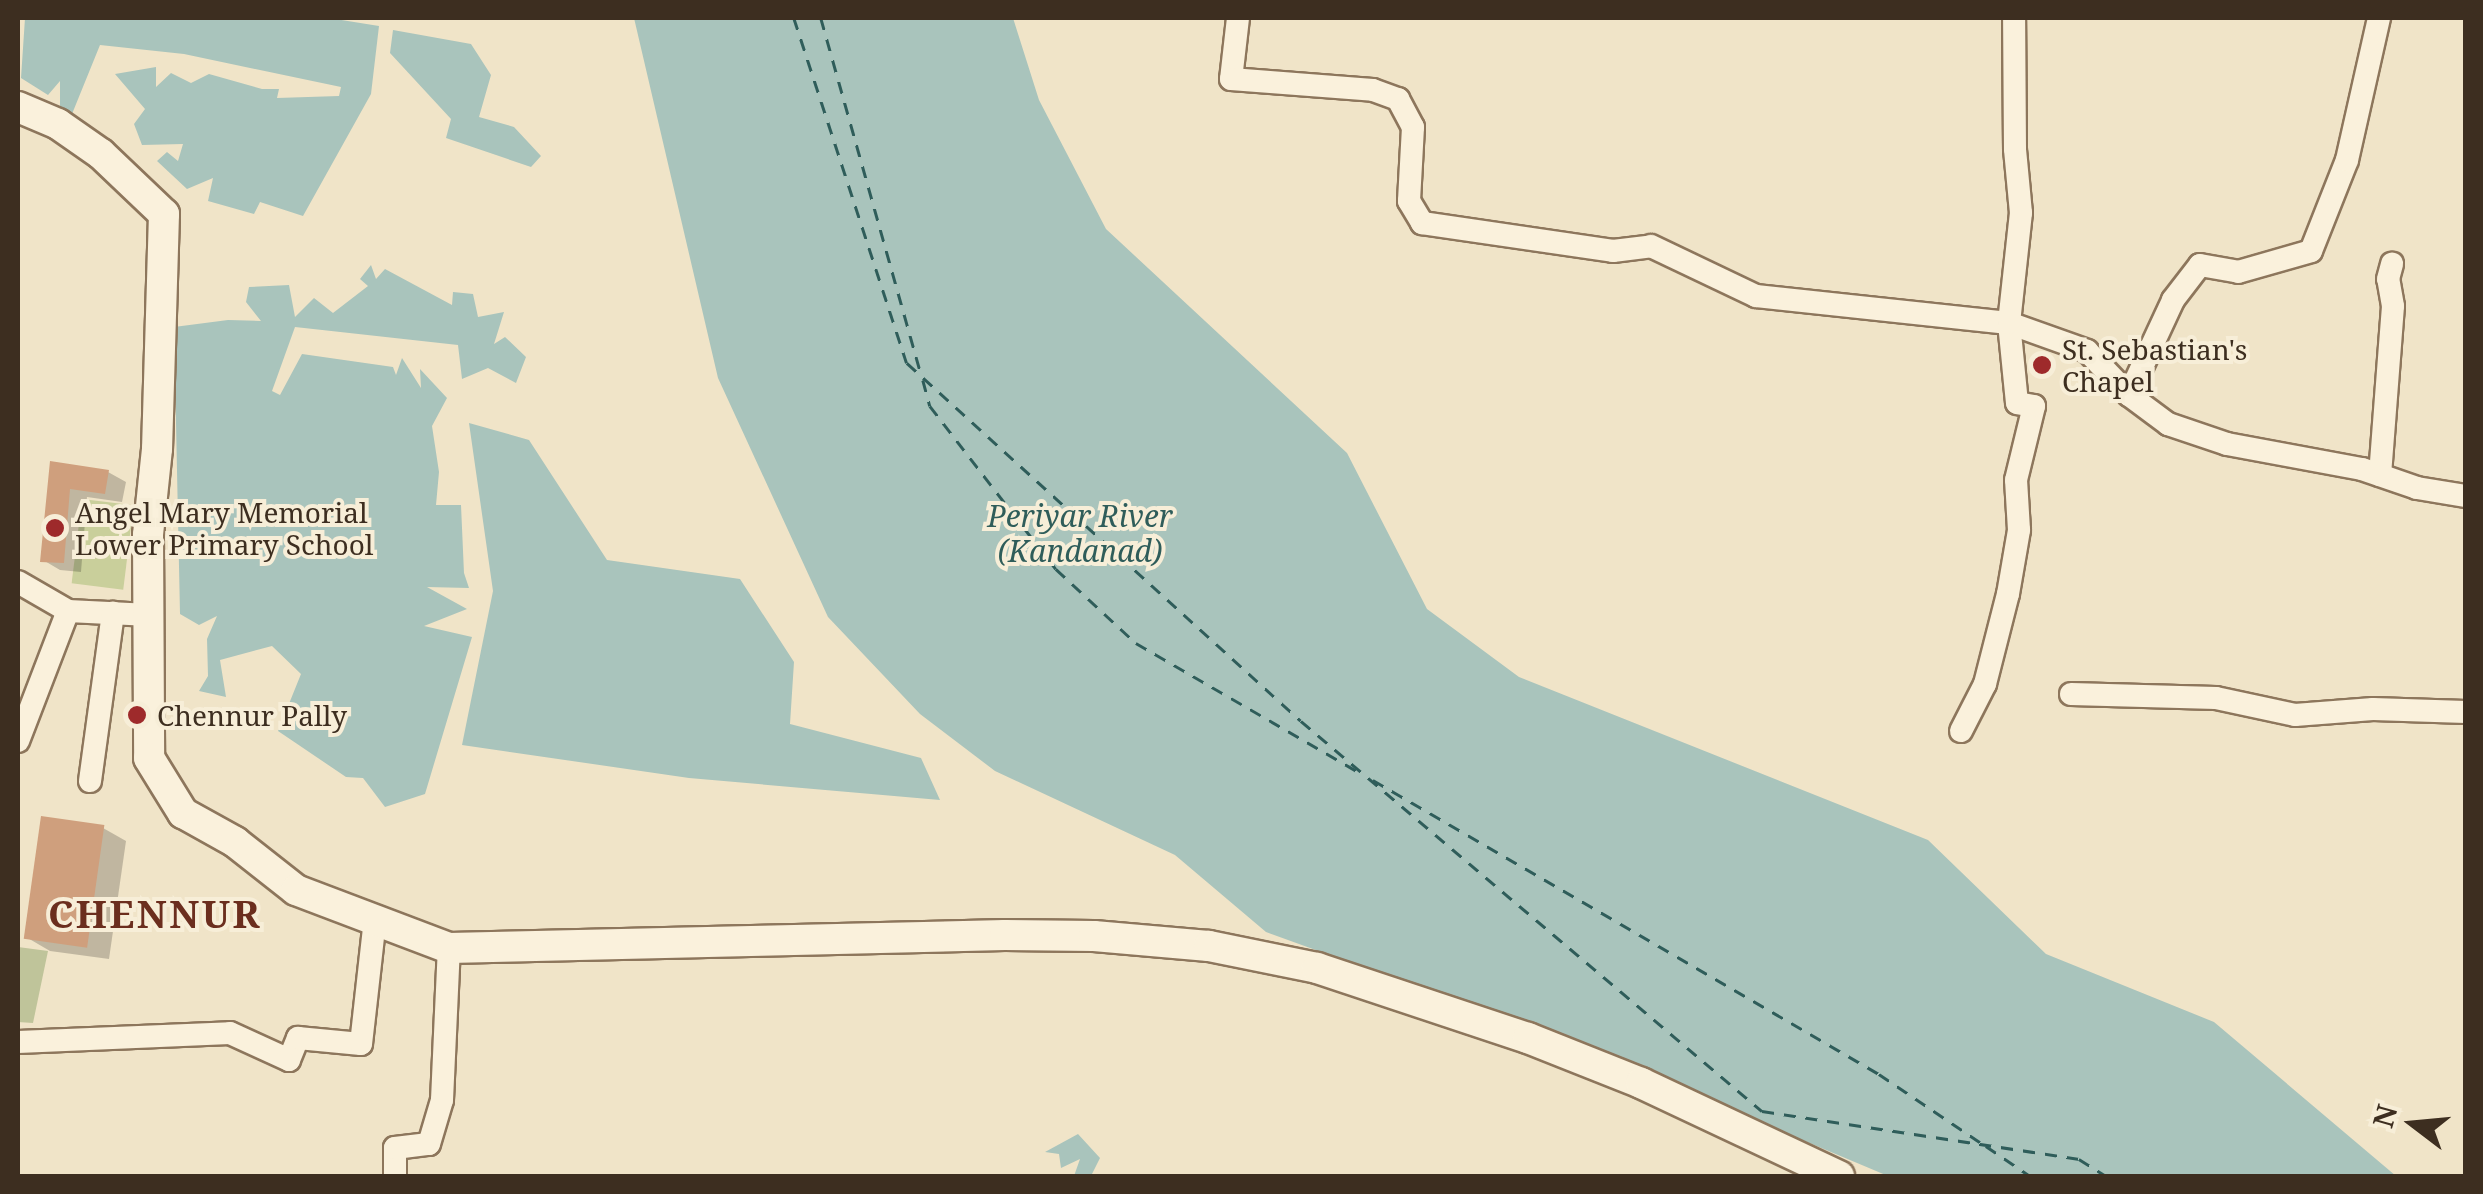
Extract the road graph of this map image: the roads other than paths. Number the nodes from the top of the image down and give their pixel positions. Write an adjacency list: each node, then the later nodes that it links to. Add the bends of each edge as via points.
1 (1238, 18): 6 (street, via 1231,79 1374,90 1398,99 1413,127 1409,201 1422,222 1612,251 1651,246 1756,296)
2 (2014, 18): 6 (street, via 2014,149 2022,214)
3 (2379, 18): 7 (street, via 2346,160 2311,251 2238,272 2200,265 2173,300)
4 (18, 107): 13 (street, via 101,154 164,214)
5 (2392, 264): 8 (street)
6 (2009, 323): 7 (street, via 2087,351); 16 (street, via 2017,403 2034,406 2016,480 2019,530 2008,594 1985,684)
7 (2129, 395): 8 (street, via 2168,424 2227,444)
8 (2380, 476): 9 (street)
9 (2466, 496)
10 (18, 582): 11 (street)
11 (68, 611): 12 (street); 17 (street)
12 (113, 613): 13 (street); 18 (street)
13 (150, 615): 19 (street, via 149,758 182,813 235,842 296,890)
14 (2071, 694): 15 (street, via 2216,698 2294,714 2373,708)
15 (2466, 712)
16 (1960, 731)
17 (18, 741)
18 (90, 781)
19 (375, 920): 20 (street); 21 (street, via 361,1044 298,1038 289,1060 230,1033)
20 (448, 948): 22 (street, via 442,1100 430,1144 395,1148); 23 (street, via 1005,935 1209,946 1317,968 1528,1038)
21 (18, 1042)
22 (395, 1176)
23 (1839, 1176)

